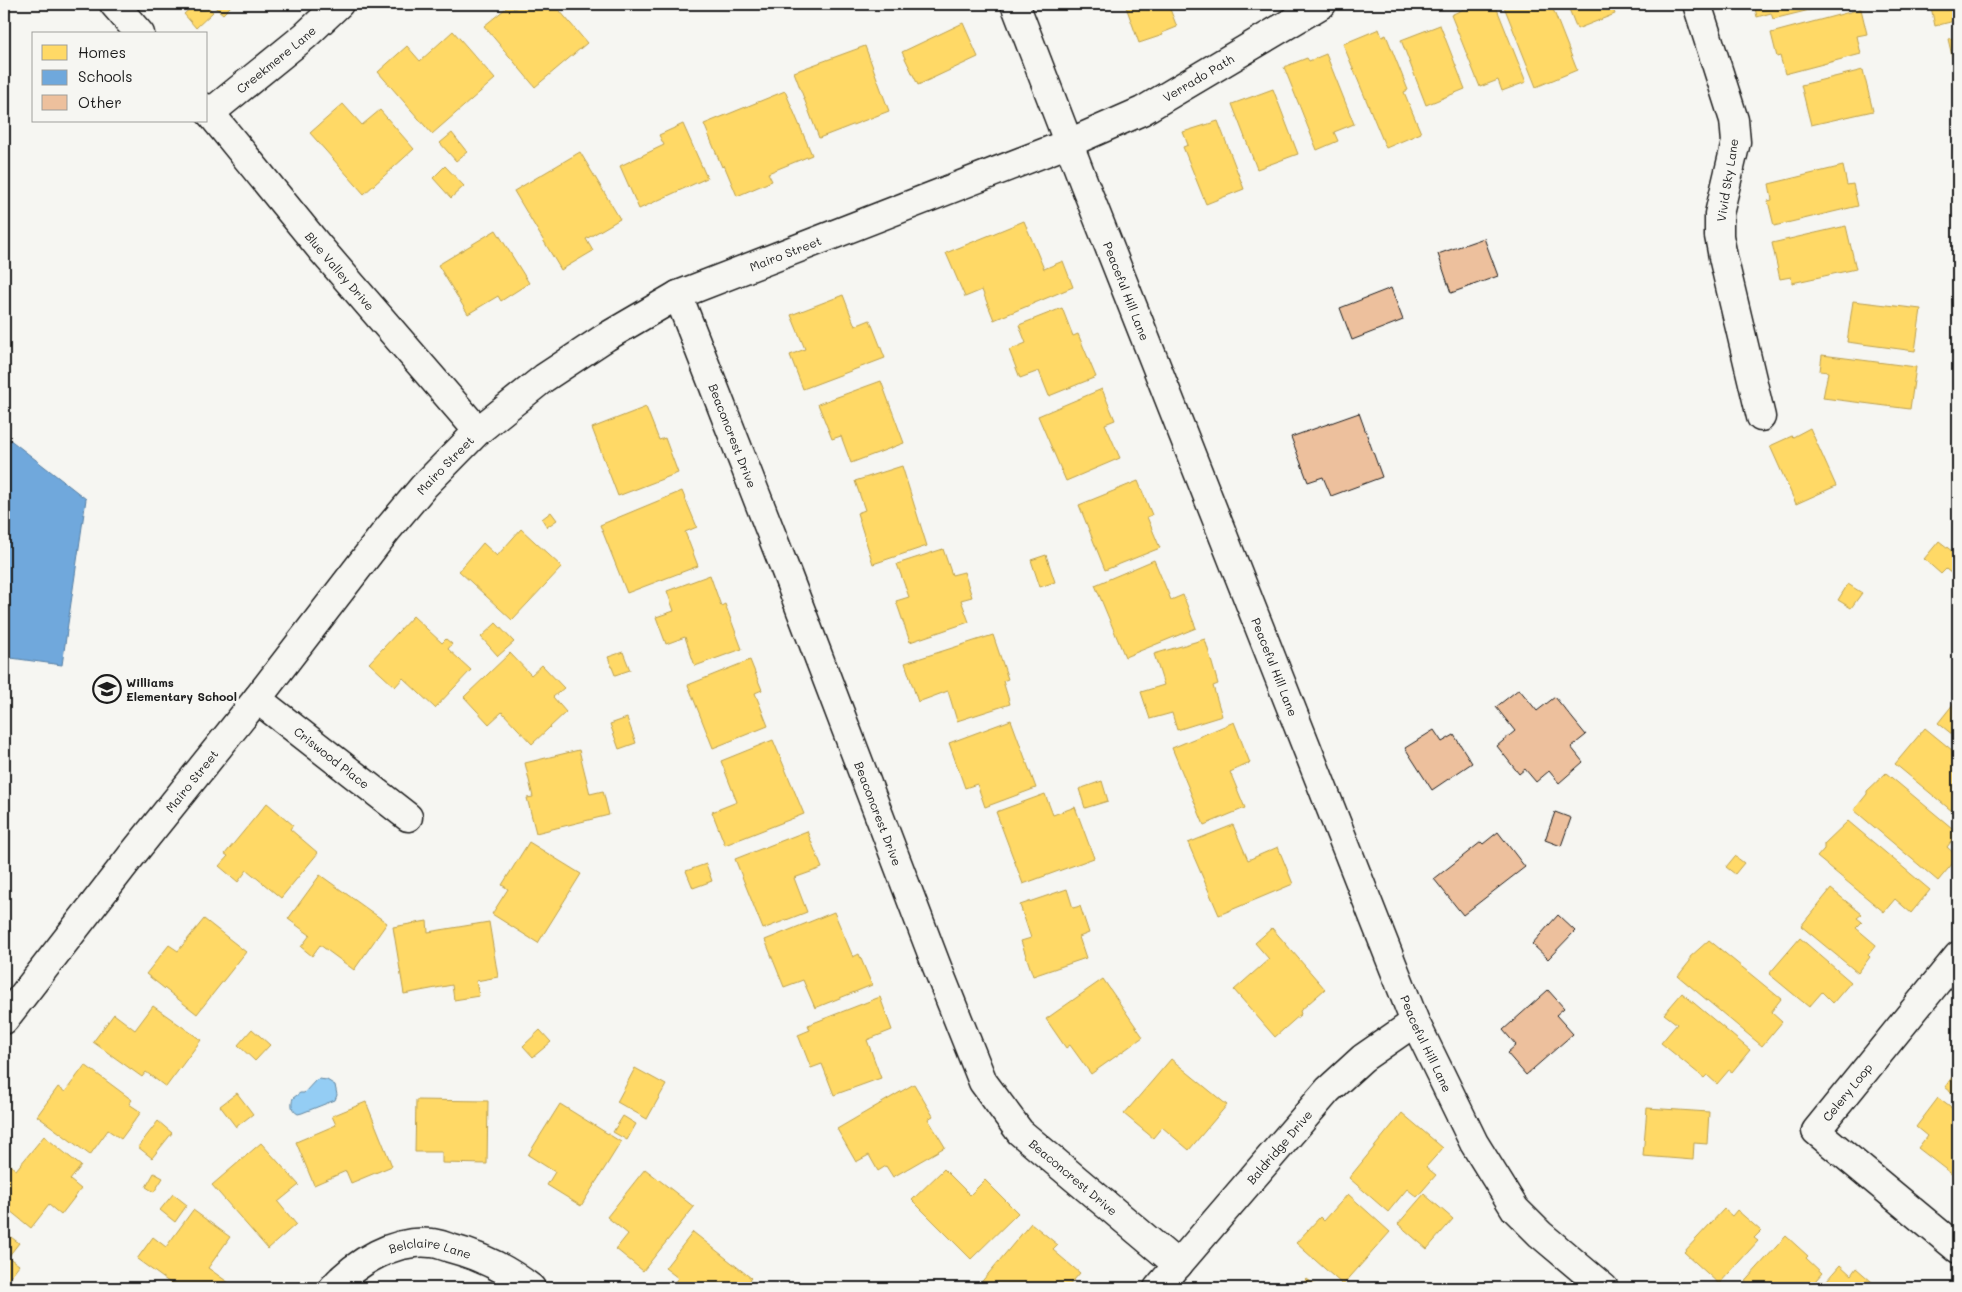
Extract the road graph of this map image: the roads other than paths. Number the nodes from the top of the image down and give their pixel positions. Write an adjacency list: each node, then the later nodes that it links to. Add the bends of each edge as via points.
1 (114, 4): 6 (street)
2 (339, 4): 7 (street, Creekmere Lane, via 305,36)
3 (1016, 4): 8 (street, Peaceful Hill Lane)
4 (1322, 4): 8 (street, Verrado Path, via 1142,111)
5 (1697, 4): 10 (street, Vivid Sky Lane, via 1734,120 1736,142 1719,214 1720,236)
6 (138, 32)
7 (208, 111): 11 (street, Blue Valley Drive, via 320,248)
8 (1069, 143): 9 (street, Mairo Street); 16 (street, Peaceful Hill Lane)
9 (678, 295): 11 (street, Mairo Street, via 544,378); 18 (street, Beaconcrest Drive, via 983,1082 1020,1132)
10 (1761, 417)
11 (478, 431): 12 (street, Mairo Street, via 424,486 387,530)
12 (257, 699): 13 (street, Criswood Place); 15 (street, Mairo Street)
13 (408, 816)
14 (1958, 956): 17 (street, Celery Loop, via 1816,1131)
15 (4, 1020)
16 (1415, 1022): 18 (street, Baldridge Drive, via 1363,1058 1328,1090); 22 (street, Peaceful Hill Lane, via 1474,1143 1515,1209)
17 (1958, 1249)
18 (1178, 1265): 21 (street, Baldridge Drive)
19 (333, 1288): 20 (street, Belclaire Lane, via 368,1260 397,1246 431,1243 474,1254)
20 (532, 1288)
21 (1158, 1288)
22 (1604, 1288)

